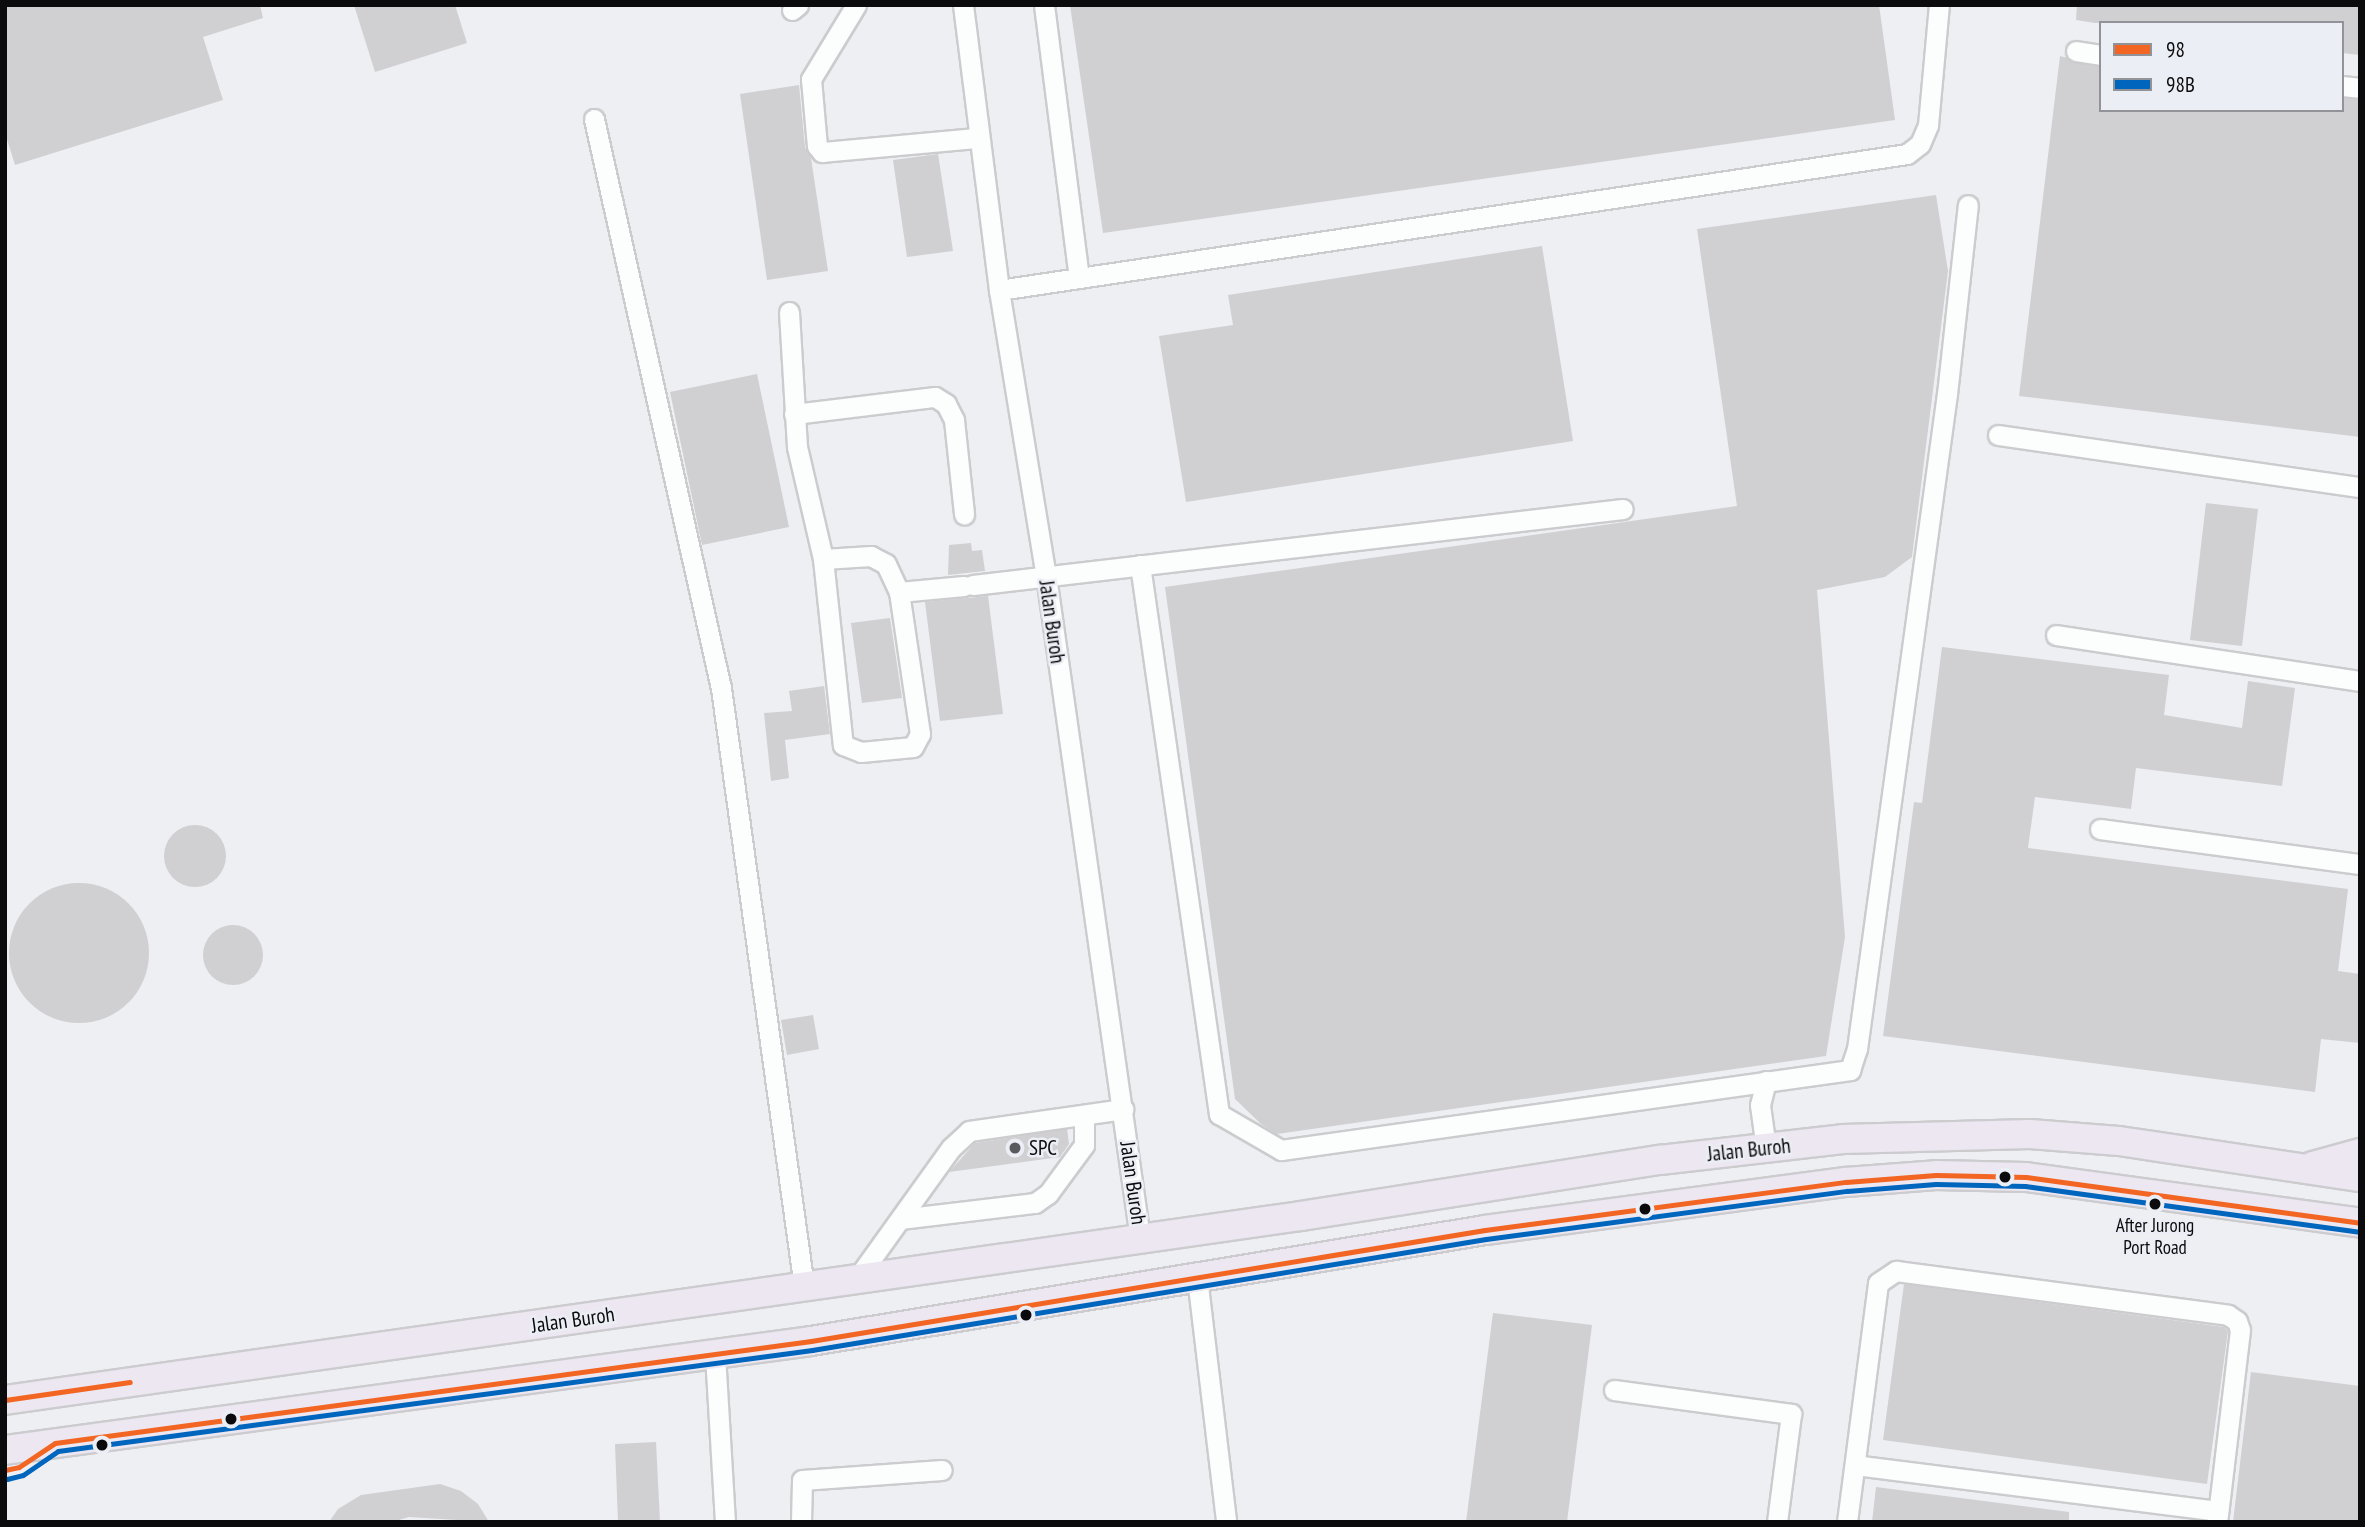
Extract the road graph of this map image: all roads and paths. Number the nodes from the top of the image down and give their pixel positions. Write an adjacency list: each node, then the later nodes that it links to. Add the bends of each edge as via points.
1 (856, 5): 8 (lane, via 811,79 817,146 822,152)
2 (962, 5): 8 (lane, Jalan Buroh)
3 (1044, 5): 10 (lane)
4 (1939, 5): 10 (lane, via 1928,125 1920,144 1907,154)
5 (2077, 51): 6 (lane)
6 (2099, 55)
7 (594, 119): 38 (lane, via 721,688)
8 (977, 138): 11 (lane, Jalan Buroh)
9 (1968, 205): 26 (lane, via 1947,394 1855,1060 1850,1070)
10 (1079, 278): 11 (lane)
11 (999, 290): 20 (lane, Jalan Buroh)
12 (789, 312): 13 (lane)
13 (793, 414): 17 (lane, via 935,397 946,404 954,420); 18 (lane)
14 (1998, 435): 15 (lane)
15 (2360, 487)
16 (1623, 509): 19 (lane)
17 (964, 514)
18 (823, 559): 21 (lane, via 880,559); 21 (lane, via 843,745 850,750 913,747 919,741)
19 (1140, 565): 20 (lane); 26 (lane, via 1219,1114 1281,1150)
20 (1046, 576): 21 (lane); 27 (lane, Jalan Buroh)
21 (899, 592)
22 (2056, 635): 23 (lane)
23 (2360, 681)
24 (2100, 828): 25 (lane)
25 (2360, 864)
26 (1766, 1081): 29 (lane, via 1760,1105)
27 (1123, 1109): 28 (lane); 35 (lane, Jalan Buroh)
28 (1084, 1115): 33 (lane, via 970,1131 951,1148); 33 (lane, via 1084,1145 1048,1194 1035,1203)
29 (1766, 1148): 31 (highway, Jalan Buroh, via 1936,1133 2030,1134 2119,1141); 35 (highway, Jalan Buroh)
30 (2360, 1153): 31 (highway)
31 (2300, 1170): 32 (highway, Jalan Buroh)
32 (2360, 1177)
33 (900, 1219): 37 (lane)
34 (2355, 1225): 36 (highway, Jalan Buroh, via 2094,1185 2026,1177 1936,1175 1665,1203)
35 (1140, 1238): 37 (highway, Jalan Buroh)
36 (1197, 1277): 39 (highway, Jalan Buroh); 52 (lane)
37 (856, 1280): 38 (highway, Jalan Buroh)
38 (804, 1287): 42 (highway, Jalan Buroh)
39 (715, 1354): 44 (highway, Jalan Buroh); 50 (lane)
40 (1614, 1390): 53 (lane, via 1791,1414)
41 (5, 1394): 42 (highway)
42 (34, 1396): 43 (highway, Jalan Buroh)
43 (5, 1401)
44 (55, 1443): 45 (highway, Jalan Buroh); 47 (highway, via 19,1467)
45 (5, 1450)
46 (1855, 1465): 49 (lane); 49 (lane, via 1878,1283 1895,1271 2228,1315 2240,1330); 54 (lane)
47 (5, 1470)
48 (942, 1470): 51 (lane, via 802,1480)
49 (2218, 1516)
50 (725, 1522)
51 (802, 1522)
52 (1226, 1522)
53 (1777, 1522)
54 (1847, 1522)

